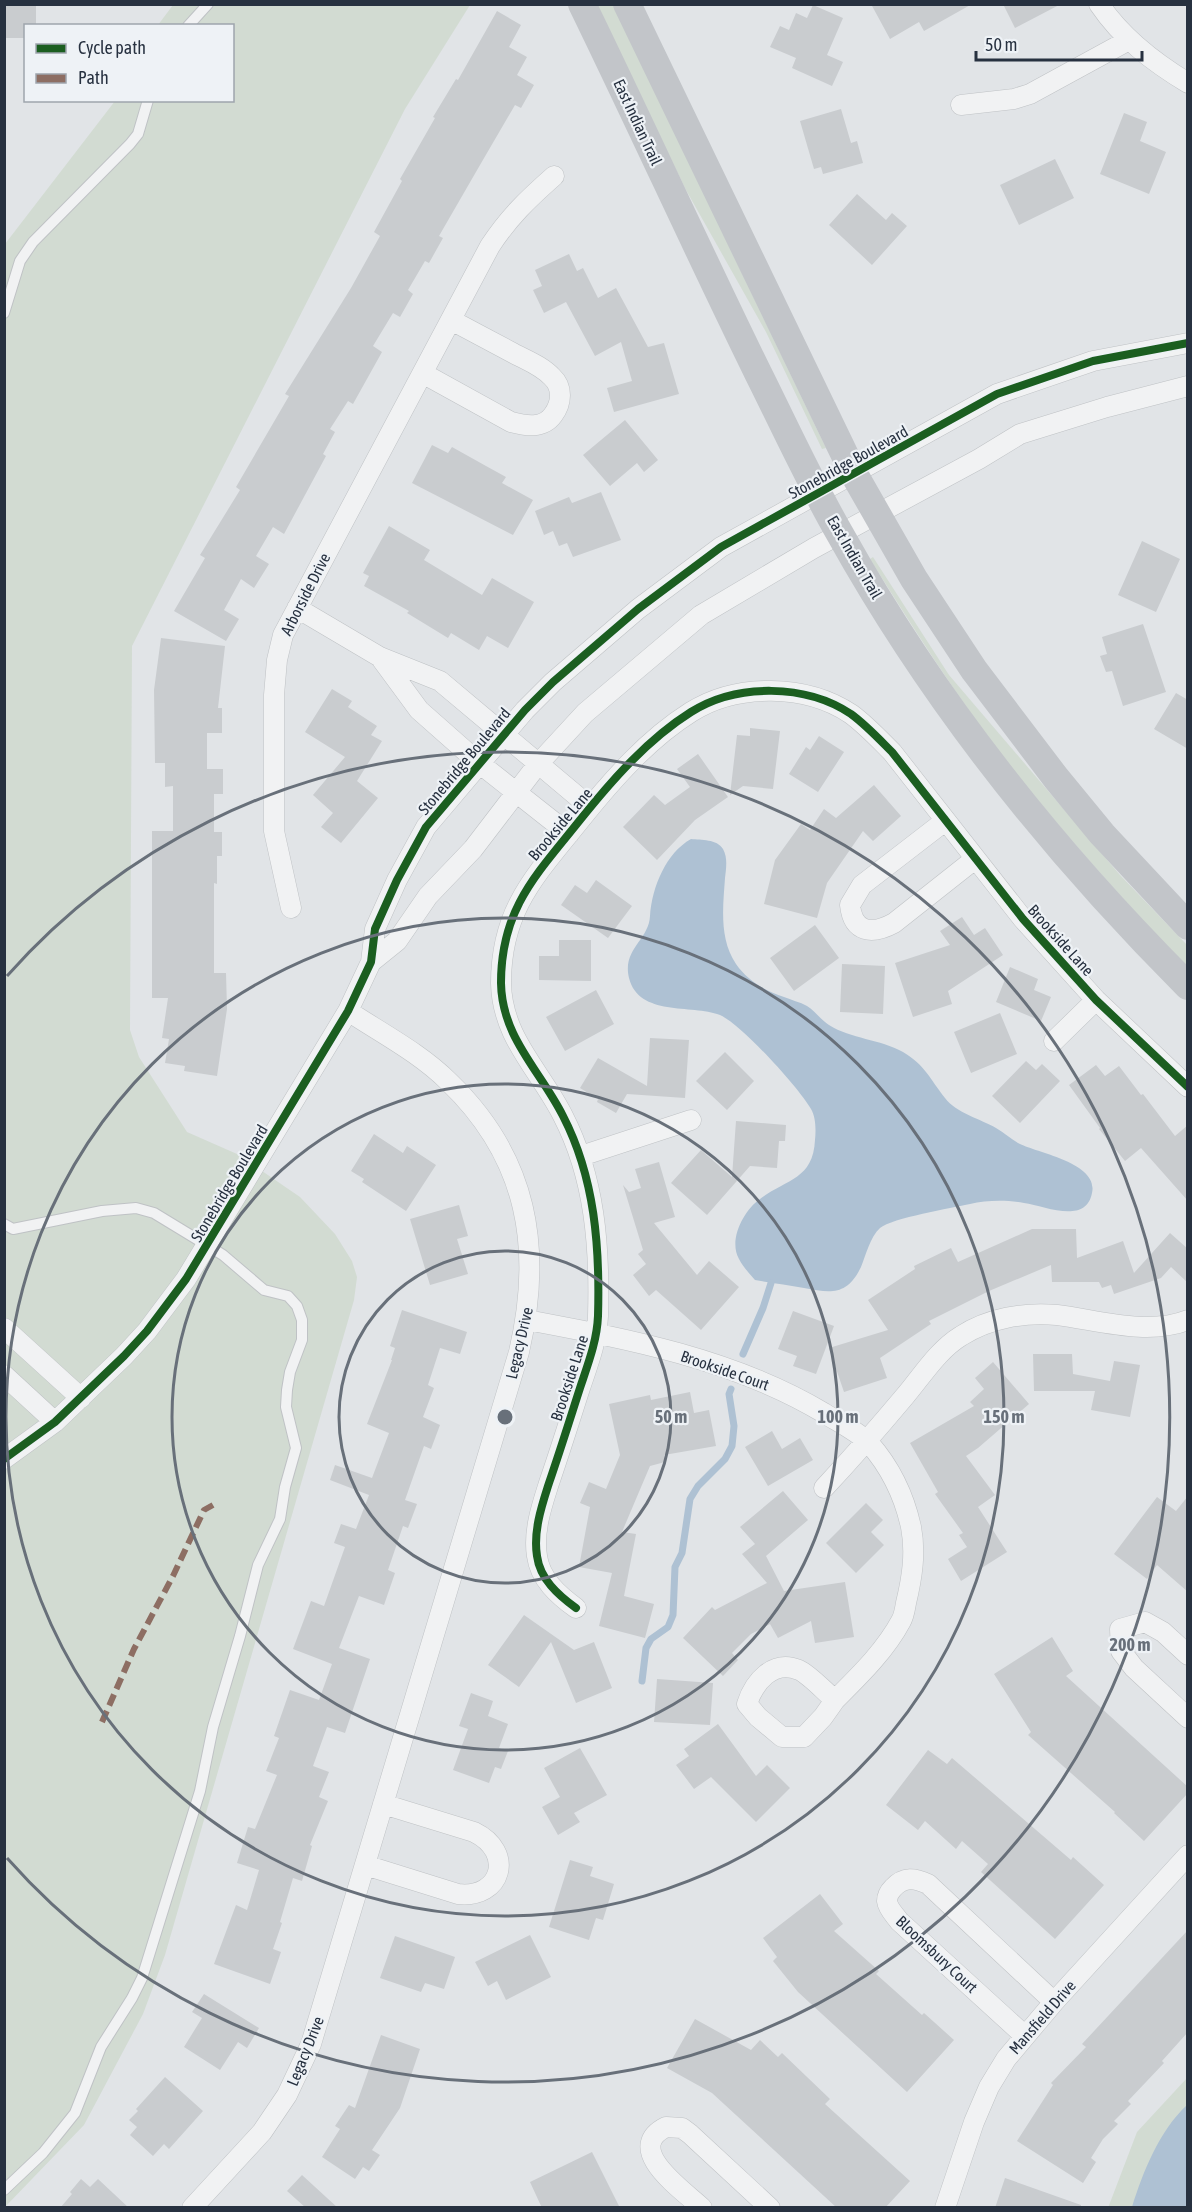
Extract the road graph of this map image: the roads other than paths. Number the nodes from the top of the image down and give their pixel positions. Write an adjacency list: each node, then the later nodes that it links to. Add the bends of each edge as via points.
1 (208, 4): 5 (lane)
2 (582, 4): 17 (main road, East Indian Trail)
3 (627, 4): 16 (main road)
4 (1099, 4): 6 (street)
5 (190, 24)
6 (1129, 39): 7 (street); 9 (street, via 1030,94)
7 (1188, 83)
8 (147, 102): 11 (lane, via 138,134 130,144 33,242 20,261)
9 (961, 105)
10 (554, 176): 12 (street, Arborside Drive, via 506,222)
11 (4, 313)
12 (451, 320): 14 (street, Arborside Drive); 14 (street, via 554,378 560,404 552,417 538,426 524,425 511,422)
13 (1188, 343): 16 (street, Stonebridge Boulevard, via 1093,361 997,394)
14 (424, 374): 20 (street, Arborside Drive)
15 (1188, 386): 18 (street, Stonebridge Boulevard, via 1020,435)
16 (854, 474): 17 (street, Stonebridge Boulevard); 18 (main road)
17 (819, 494): 19 (main road, East Indian Trail); 22 (street, Stonebridge Boulevard, via 721,547 683,574 553,682)
18 (877, 514): 19 (street, Stonebridge Boulevard); 31 (main road, via 974,670 1102,834)
19 (840, 534): 24 (street, Stonebridge Boulevard, via 701,615 585,713); 33 (main road, East Indian Trail, via 945,700 1015,793 1090,883)
20 (297, 608): 21 (street); 30 (street, Arborside Drive, via 279,646 274,695 274,831)
21 (380, 657): 22 (street, via 440,681); 23 (street, via 419,710)
22 (504, 736): 23 (street, Stonebridge Boulevard); 24 (street)
23 (479, 764): 25 (street); 32 (street, Stonebridge Boulevard, via 426,826 375,929)
24 (538, 764): 25 (street, Stonebridge Boulevard); 26 (street)
25 (516, 791): 28 (street); 32 (street, Stonebridge Boulevard, via 472,849 428,896 397,941)
26 (590, 807): 27 (street, Brookside Lane, via 644,750 694,710 724,697 757,691 795,692 828,701 874,733); 28 (street, Brookside Lane)
27 (945, 821): 29 (street, Brookside Lane); 29 (street, via 862,885 850,904 856,922 864,929 883,929)
28 (569, 834): 39 (street, Brookside Lane, via 532,879 516,906 502,957 501,987 514,1040 548,1088)
29 (975, 859): 34 (street, Brookside Lane)
30 (291, 909)
31 (1188, 926)
32 (372, 962): 35 (street, Stonebridge Boulevard)
33 (1188, 986)
34 (1096, 1000): 36 (street, Brookside Lane); 37 (street, Brookside Lane)
35 (348, 1011): 41 (street, Stonebridge Boulevard); 42 (street, Legacy Drive, via 448,1080 488,1127 506,1158 527,1220 531,1274)
36 (1054, 1041)
37 (1188, 1087)
38 (691, 1120): 39 (street)
39 (581, 1156): 45 (street, Brookside Lane, via 596,1225)
40 (4, 1224): 41 (lane, via 13,1229 136,1208 154,1214)
41 (207, 1246): 47 (street, Stonebridge Boulevard, via 147,1331); 61 (lane, via 264,1290 288,1296 297,1306 302,1340 286,1390 296,1448 280,1519 258,1564 213,1727 200,1791 142,1978 101,2047 75,2112 43,2153)
42 (527, 1320): 45 (street, Brookside Court); 56 (street, Legacy Drive)
43 (1188, 1320): 49 (street, via 1159,1327 1032,1314 994,1321 960,1336 942,1352)
44 (4, 1328): 47 (street)
45 (597, 1333): 49 (street, Brookside Court, via 756,1378 803,1400); 52 (street, Brookside Lane, via 542,1508 536,1539 537,1558 545,1579)
46 (4, 1375): 48 (street)
47 (81, 1398): 48 (street, Stonebridge Boulevard)
48 (55, 1422): 50 (street, Stonebridge Boulevard)
49 (867, 1442): 51 (street); 54 (street, Brookside Court, via 891,1471 906,1505 914,1539 913,1575 902,1619 869,1667)
50 (4, 1459)
51 (824, 1488)
52 (576, 1608)
53 (1188, 1655): 55 (street, via 1163,1632 1145,1622 1120,1629 1121,1651)
54 (835, 1700)
55 (1188, 1718)
56 (383, 1804): 58 (street, Legacy Drive); 58 (street, via 487,1838 500,1860 498,1872 492,1883 471,1895)
57 (1188, 1855): 59 (street, Mansfield Drive)
58 (365, 1865): 62 (street, Legacy Drive, via 311,2044 287,2096 262,2132)
59 (1054, 2002): 60 (street, Mansfield Drive); 60 (street, Bloomsbury Court, via 928,1884 906,1878 891,1890 887,1900 899,1921)
60 (1024, 2036): 65 (street, Mansfield Drive, via 989,2087)
61 (4, 2190)
62 (192, 2208)
63 (702, 2208): 64 (street, via 652,2157 652,2139 666,2127 682,2128 690,2134)
64 (770, 2208)
65 (945, 2208)

